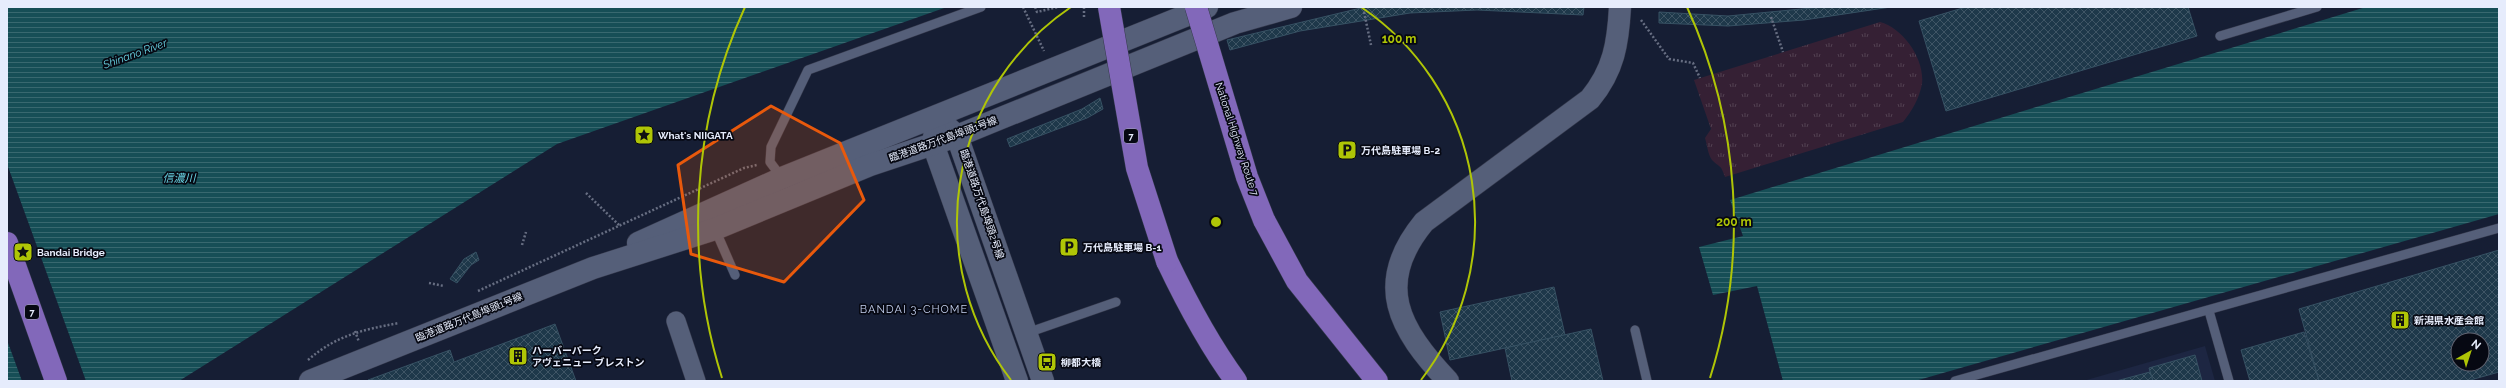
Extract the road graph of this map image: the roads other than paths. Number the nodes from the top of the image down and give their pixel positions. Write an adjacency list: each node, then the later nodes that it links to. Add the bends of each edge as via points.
1 (981, 7): 12 (lane, via 808,70 771,147)
2 (1109, 7): 29 (highway, 7, bridge, via 1137,168 1167,261 1188,306 1216,354)
3 (1196, 7): 30 (highway, National Highway Route 7, bridge, via 1246,177 1264,220 1298,281)
4 (1207, 7): 9 (street, 臨港道路万代島埠頭1号線)
5 (1291, 7): 10 (street, 臨港道路万代島埠頭1号線, via 1235,23)
6 (1620, 7): 31 (street, via 1609,71 1590,99 1424,222 1404,249 1396,292 1400,313 1411,337)
7 (2316, 7): 8 (lane)
8 (2220, 36)
9 (937, 117): 10 (street, 臨港道路万代島埠頭2号線); 11 (street); 12 (street, 臨港道路万代島埠頭1号線)
10 (958, 136): 11 (street, 臨港道路万代島埠頭1号線); 22 (street, 臨港道路万代島埠頭2号線)
11 (933, 144): 13 (street, 臨港道路万代島埠頭1号線, via 870,165); 27 (street)
12 (776, 170): 16 (street, 臨港道路万代島埠頭1号線)
13 (715, 228): 16 (street, 臨港道路万代島埠頭1号線); 17 (lane)
14 (2499, 228): 19 (lane)
15 (7, 243): 25 (highway, 7)
16 (593, 268): 24 (street, 臨港道路万代島埠頭1号線)
17 (735, 275)
18 (1116, 302): 22 (lane)
19 (2209, 311): 33 (lane); 34 (lane)
20 (676, 321): 26 (street)
21 (1635, 330): 32 (lane)
22 (1026, 333): 28 (street, 臨港道路万代島埠頭2号線)
23 (307, 372): 24 (street, 臨港道路万代島埠頭1号線)
24 (348, 374)
25 (56, 381)
26 (696, 381)
27 (1017, 381)
28 (1043, 381)
29 (1236, 381)
30 (1377, 381)
31 (1448, 381)
32 (1647, 381)
33 (1955, 381)
34 (2229, 381)

